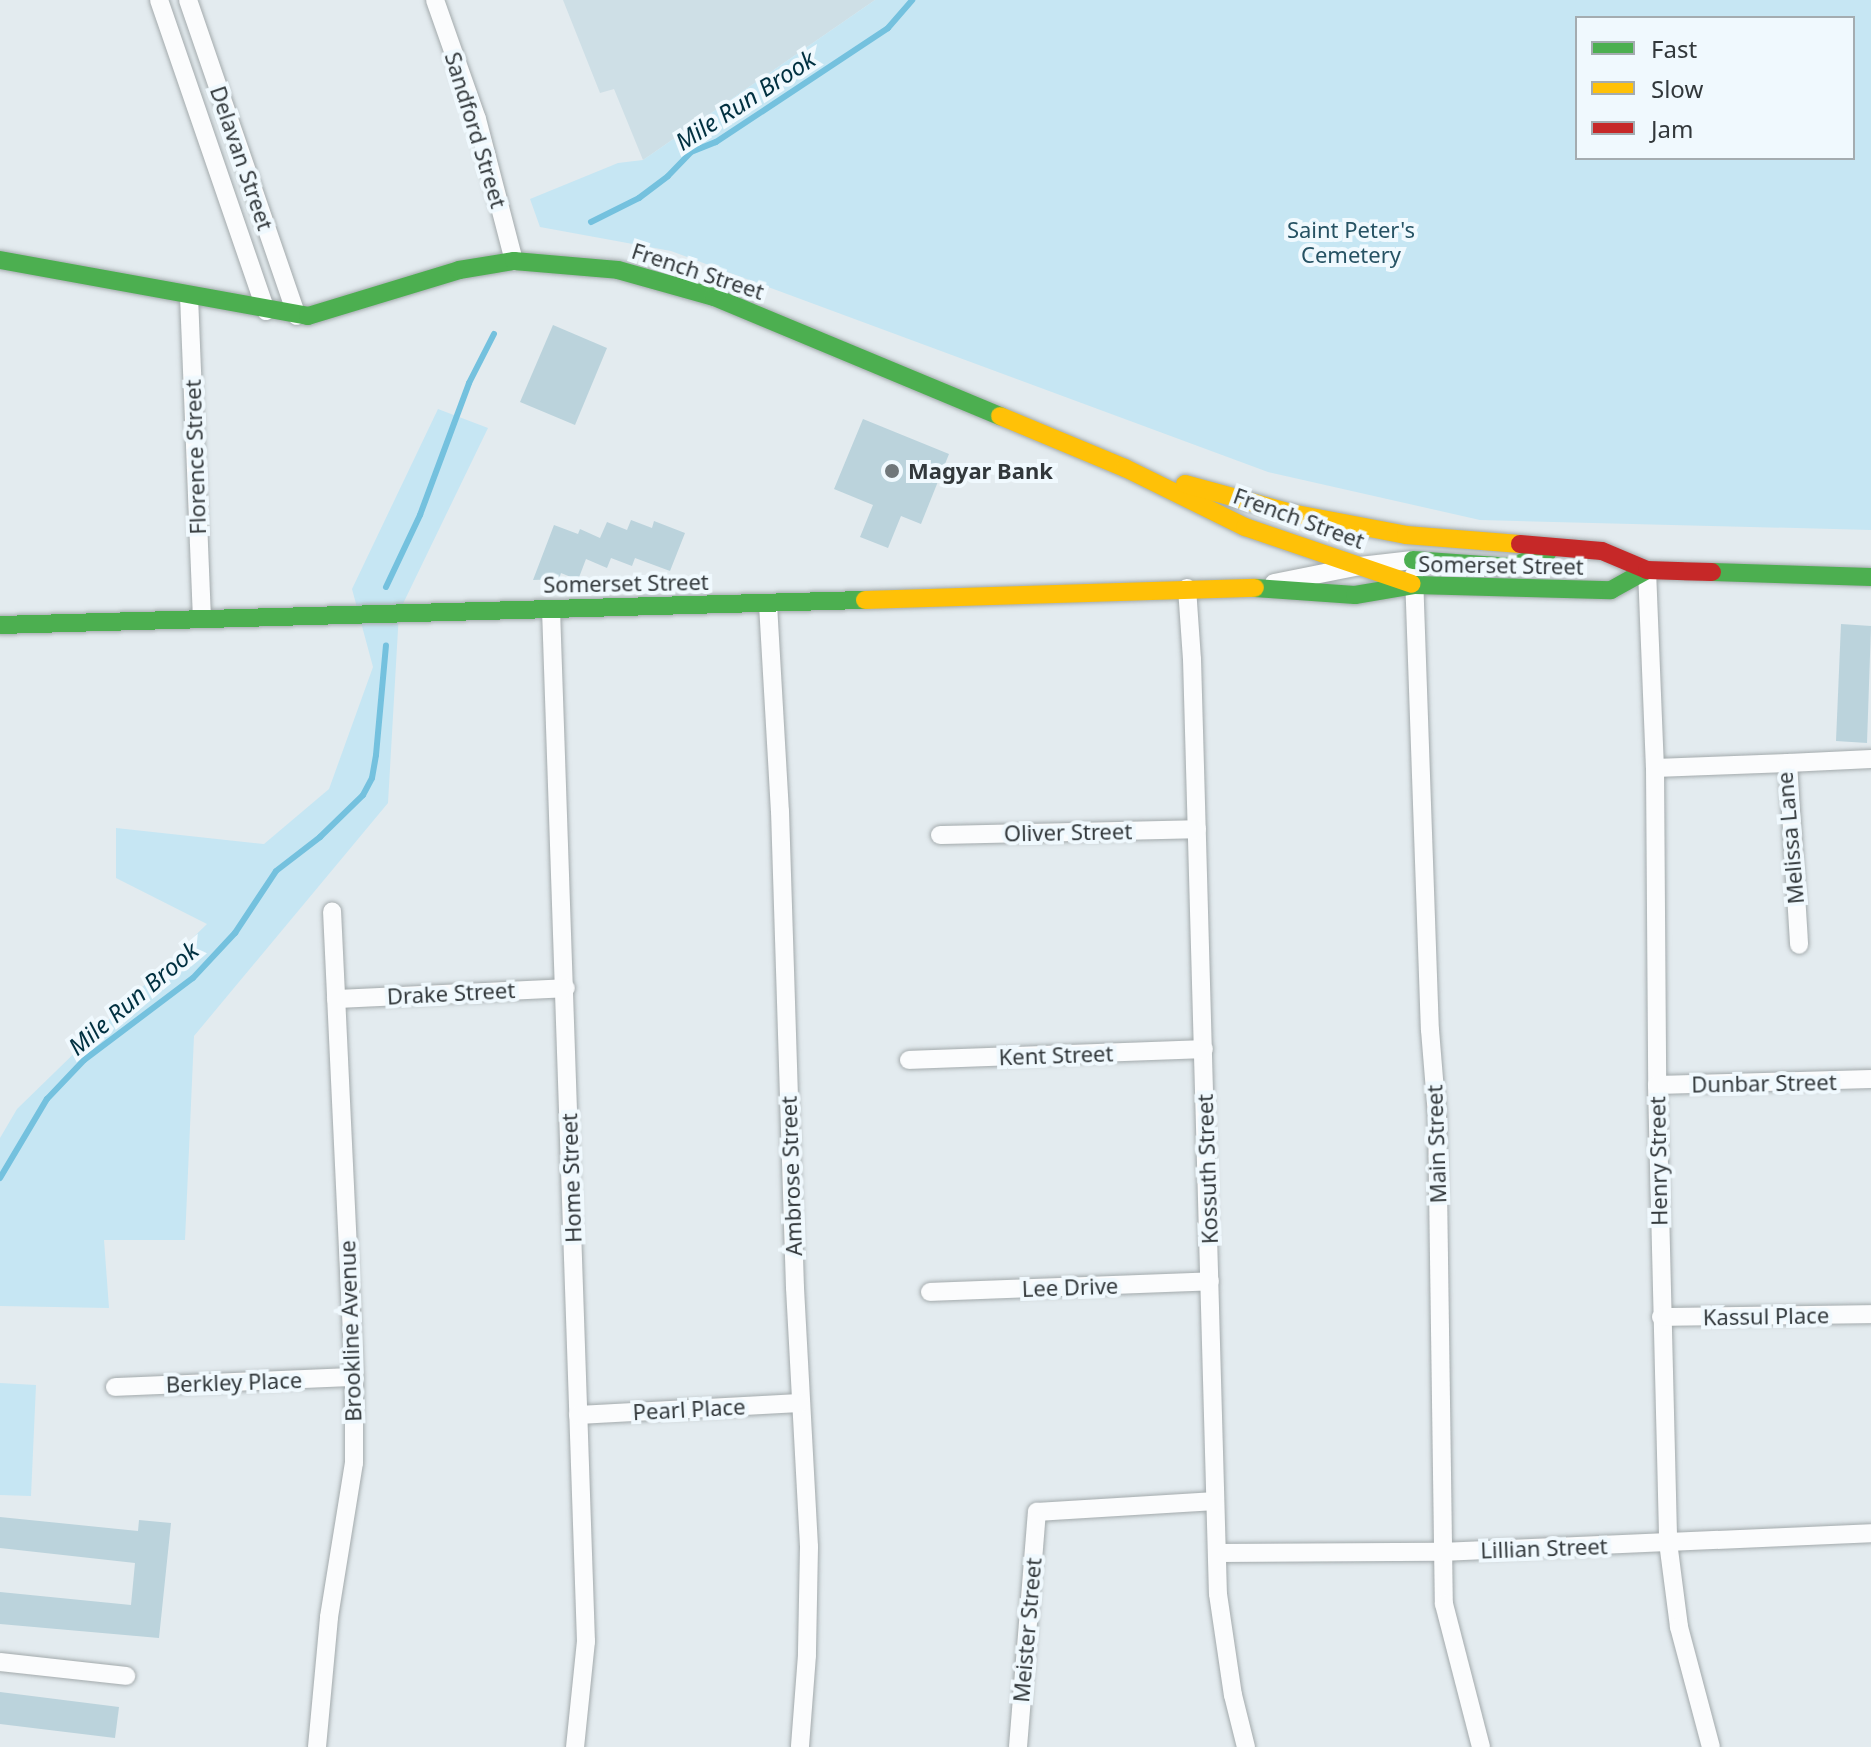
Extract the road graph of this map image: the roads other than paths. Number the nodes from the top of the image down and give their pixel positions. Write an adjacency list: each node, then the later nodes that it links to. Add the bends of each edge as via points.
1 (159, 0): 7 (street, Delavan Street)
2 (188, 0): 8 (street, Delavan Street)
3 (435, 0): 5 (street, Sandford Street, via 477,119)
4 (0, 260): 6 (main road, French Street)
5 (514, 261): 8 (main road, French Street, via 414,283 320,315); 9 (main road, French Street, via 618,270 702,293)
6 (189, 296): 7 (main road, French Street); 21 (street, Florence Street)
7 (266, 311): 8 (main road, French Street)
8 (297, 316)
9 (1125, 468): 10 (main road, French Street, via 1291,513); 13 (main road, French Street, via 1245,527)
10 (1412, 537): 11 (main road, Somerset Street); 12 (street, Main Street)
11 (1555, 549): 12 (main road, via 1512,567); 14 (main road, Somerset Street, via 1602,551)
12 (1413, 560): 13 (street, Somerset Street); 16 (street, Main Street)
13 (1360, 566): 16 (main road, French Street); 18 (street, Somerset Street)
14 (1647, 570): 15 (main road, Somerset Street); 16 (main road, Somerset Street, via 1611,590); 25 (street, Henry Street)
15 (1871, 577)
16 (1415, 585): 18 (main road, Somerset Street, via 1355,595); 47 (street, Main Street, via 1437,1115)
17 (1187, 588): 18 (main road, Somerset Street); 19 (main road, Somerset Street); 26 (street, Kossuth Street)
18 (1254, 588)
19 (768, 604): 20 (main road, Somerset Street); 42 (street, Ambrose Street)
20 (551, 609): 21 (main road, Somerset Street); 30 (street, Home Street)
21 (202, 619): 22 (main road, Somerset Street)
22 (0, 625)
23 (1871, 759): 24 (street)
24 (1788, 763): 25 (street, Melissa Lane); 29 (street, Melissa Lane)
25 (1655, 768): 35 (street, Henry Street)
26 (1197, 829): 27 (street, Oliver Street); 32 (street, Kossuth Street)
27 (940, 835)
28 (332, 912): 31 (street, Brookline Avenue)
29 (1799, 945)
30 (566, 988): 31 (street, Drake Street); 43 (street, Home Street)
31 (336, 999): 40 (street, Brookline Avenue)
32 (1204, 1049): 33 (street, Kent Street); 36 (street, Kossuth Street)
33 (909, 1060)
34 (1871, 1079): 35 (street, Dunbar Street)
35 (1657, 1085): 39 (street, Henry Street)
36 (1210, 1281): 37 (street, Lee Drive); 44 (street, Kossuth Street)
37 (930, 1292)
38 (1871, 1314): 39 (street, Kassul Place)
39 (1661, 1317): 46 (street, Henry Street)
40 (354, 1377): 41 (street, Berkley Place); 51 (street, Brookline Avenue, via 354,1463 329,1617)
41 (115, 1387)
42 (800, 1403): 43 (street, Pearl Place); 53 (street, Ambrose Street, via 809,1547)
43 (578, 1415): 52 (street, Home Street, via 586,1641)
44 (1215, 1501): 48 (street, Kossuth Street); 54 (street, Meister Street, via 1037,1512)
45 (1871, 1533): 46 (street, Lillian Street)
46 (1668, 1542): 47 (street, Lillian Street); 57 (street, Henry Street, via 1679,1627)
47 (1441, 1552): 48 (street, Lillian Street); 56 (street, Main Street, via 1444,1604)
48 (1217, 1553): 55 (street, Kossuth Street, via 1225,1637)
49 (0, 1662): 50 (street)
50 (126, 1676)
51 (317, 1747)
52 (575, 1747)
53 (800, 1747)
54 (1018, 1747)
55 (1246, 1747)
56 (1481, 1747)
57 (1711, 1747)

